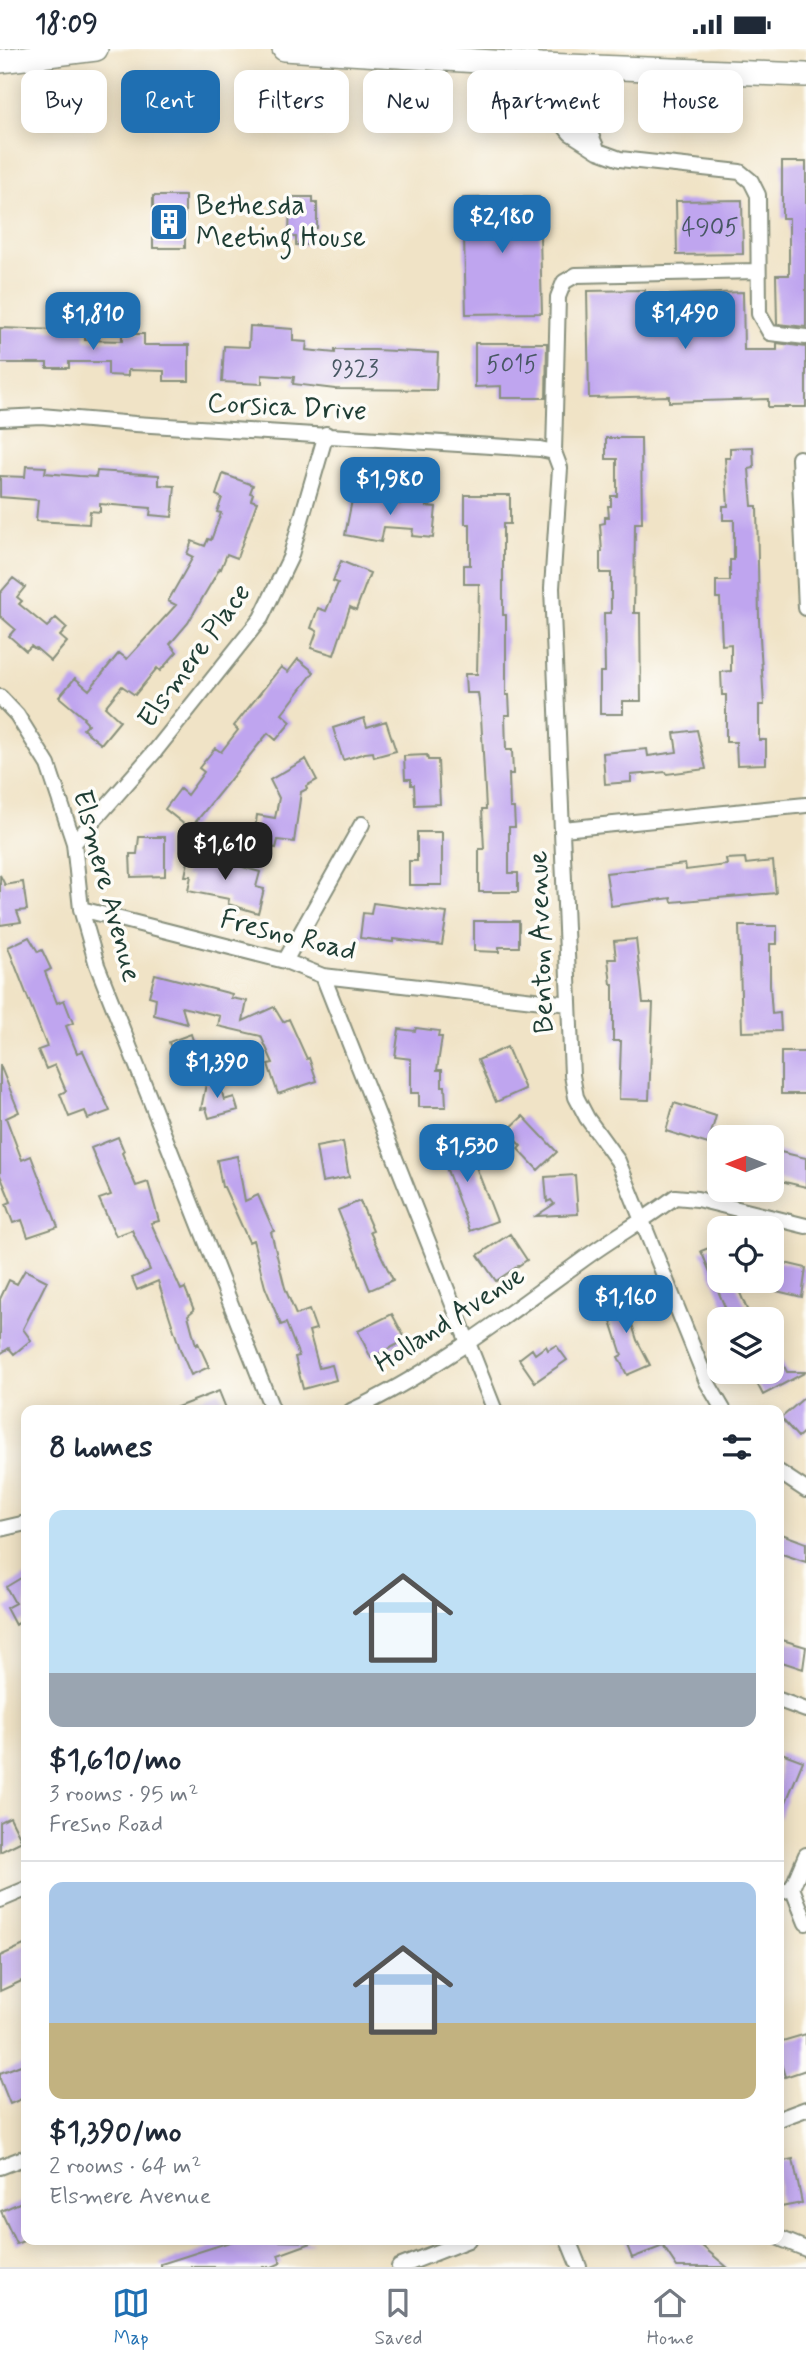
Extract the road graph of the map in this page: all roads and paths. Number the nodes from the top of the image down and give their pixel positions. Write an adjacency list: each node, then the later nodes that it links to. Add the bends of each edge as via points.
1 (96, 49): 5 (main road)
2 (284, 49): 4 (main road)
3 (596, 49): 7 (main road)
4 (441, 53): 6 (main road)
5 (0, 61)
6 (542, 65): 7 (main road); 9 (street, via 558,118 570,133)
7 (612, 68): 8 (main road); 9 (street, via 586,93 582,104)
8 (806, 75)
9 (598, 151): 10 (street, via 620,159 740,172 758,195)
10 (757, 271): 11 (street, via 759,314 770,333); 14 (street, via 576,275 564,282 558,297)
11 (806, 337)
12 (0, 418): 13 (street, Corsica Drive, via 41,416)
13 (326, 434): 14 (street, Corsica Drive); 21 (street, Elsmere Place, via 290,558 261,618 156,750)
14 (554, 452): 20 (street, Benton Avenue, via 560,468 552,588)
15 (800, 458): 16 (street)
16 (806, 608)
17 (0, 697): 21 (street, Elsmere Avenue, via 17,715 48,765)
18 (806, 805): 20 (street)
19 (362, 824): 23 (street)
20 (563, 829): 25 (street, Benton Avenue)
21 (74, 843): 22 (street, Elsmere Avenue)
22 (81, 909): 23 (street, Fresno Road); 29 (street, Elsmere Avenue, via 97,965)
23 (285, 961): 24 (street, Fresno Road)
24 (323, 975): 25 (street, Fresno Road); 28 (street)
25 (569, 1004): 26 (street, Benton Avenue, via 576,1097 618,1161)
26 (643, 1222): 27 (street, via 675,1197); 28 (street, Holland Avenue, via 603,1245); 32 (street, Benton Avenue, via 707,1383)
27 (806, 1226)
28 (468, 1343): 30 (street, Holland Avenue); 31 (street)
29 (270, 1405)
30 (361, 1405)
31 (493, 1405)
32 (720, 1405)
33 (784, 1475): 34 (street)
34 (806, 1490)
35 (21, 1524): 36 (street)
36 (0, 1529)
37 (784, 1702): 38 (street)
38 (806, 1710)
39 (806, 1855): 40 (street)
40 (785, 1890): 43 (street)
41 (21, 1891): 42 (street)
42 (0, 1900)
43 (806, 1923)
44 (806, 2109): 45 (street)
45 (784, 2117)
46 (21, 2159): 47 (street)
47 (0, 2167)
48 (784, 2240): 51 (street)
49 (455, 2245): 52 (street)
50 (570, 2245): 53 (street)
51 (806, 2249)
52 (399, 2267)
53 (579, 2267)

